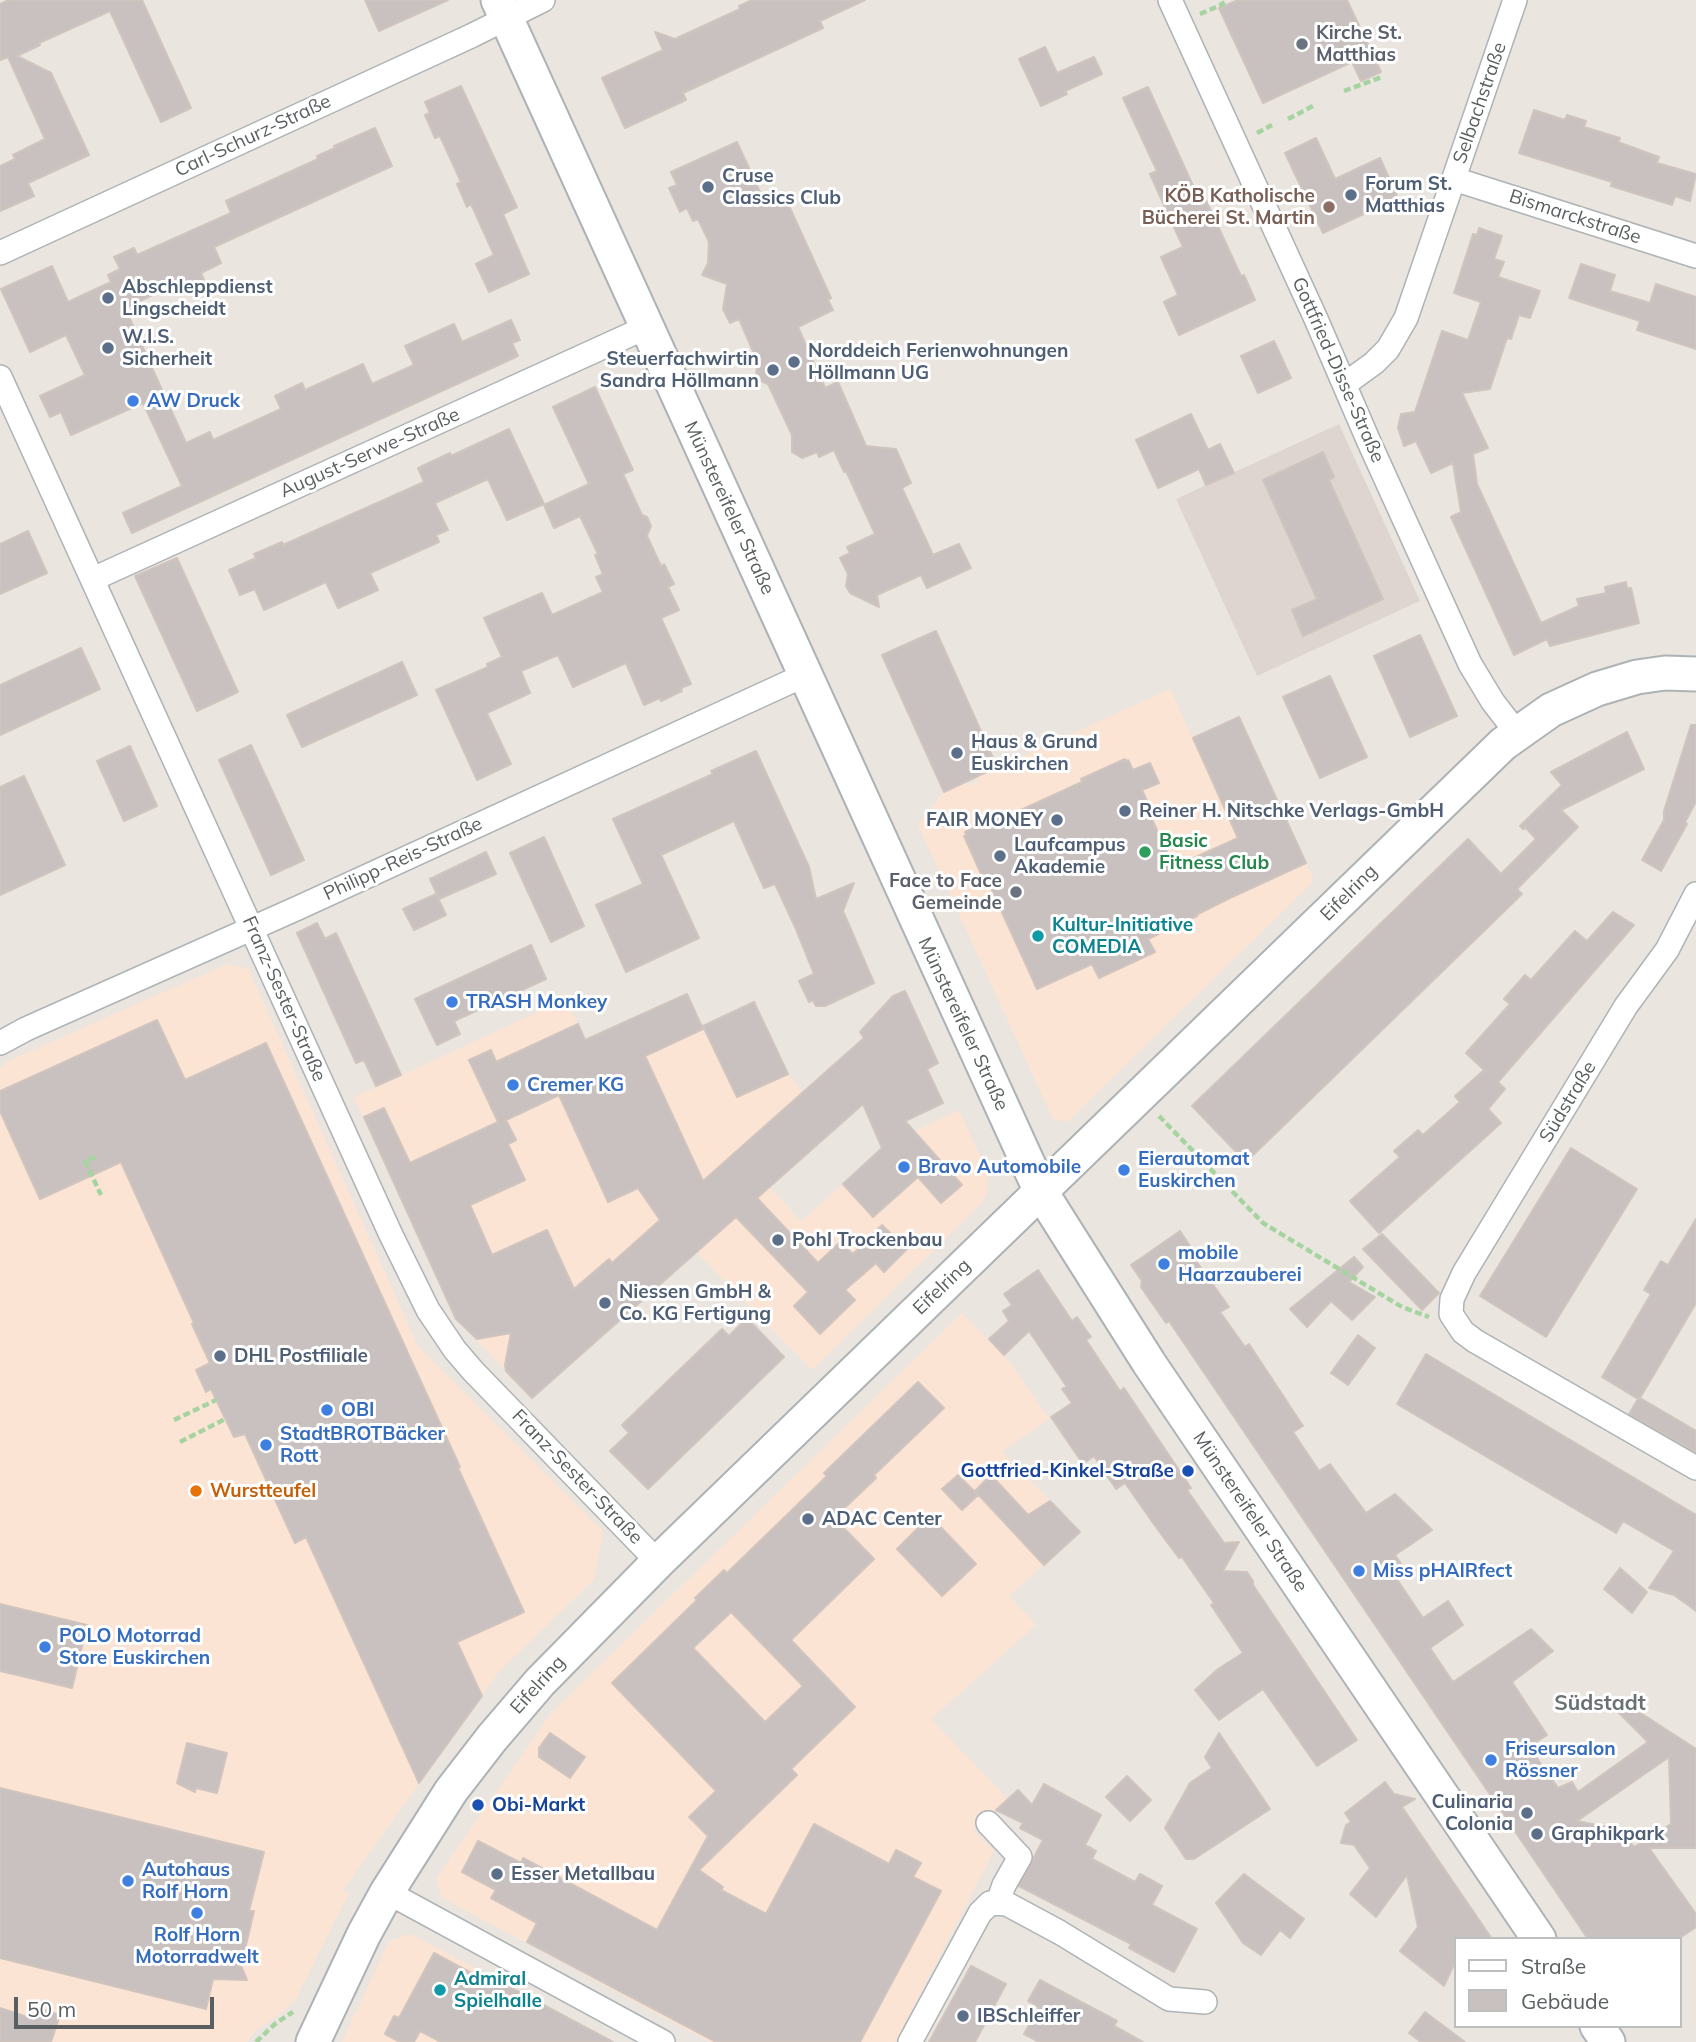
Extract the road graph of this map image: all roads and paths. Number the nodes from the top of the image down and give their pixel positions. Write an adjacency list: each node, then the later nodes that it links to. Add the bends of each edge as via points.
1 (543, 0): 4 (street, Carl-Schurz-Straße)
2 (1170, 0): 14 (street, Gottfried-Disse-Straße)
3 (1515, 0): 9 (street, Selbachstraße)
4 (502, 9): 10 (street, Carl-Schurz-Straße, via 471,36); 12 (street, Münstereifeler Straße)
5 (1382, 77): 6 (path)
6 (1344, 91)
7 (1313, 106): 8 (path)
8 (1288, 119)
9 (1454, 179): 11 (street, Bismarckstraße); 14 (street, Selbachstraße, via 1397,336 1374,363)
10 (0, 253)
11 (1696, 256)
12 (647, 327): 15 (street, August-Serwe-Straße); 16 (street, Münstereifeler Straße)
13 (0, 377): 15 (street, Franz-Sester-Straße)
14 (1345, 384): 18 (street, Gottfried-Disse-Straße, via 1470,664)
15 (93, 579): 20 (street, Franz-Sester-Straße)
16 (805, 674): 20 (street, Philipp-Reis-Straße); 24 (street, Münstereifeler Straße)
17 (1696, 674): 18 (street, Eifelring, via 1665,673 1616,682 1569,700)
18 (1517, 733): 22 (street, Eifelring)
19 (1696, 894): 26 (street, Südstraße, via 1667,950 1626,1006 1460,1281)
20 (252, 929): 21 (street, Philipp-Reis-Straße); 32 (street, Franz-Sester-Straße, via 391,1236 440,1329 473,1371)
21 (0, 1043)
22 (1140, 1096): 24 (street, Eifelring); 26 (path, via 1263,1223 1402,1307 1426,1317)
23 (95, 1157): 25 (path, via 85,1161)
24 (1041, 1192): 32 (street, Eifelring); 36 (street, Münstereifeler Straße, via 1149,1363)
25 (101, 1195)
26 (1451, 1314): 31 (street, via 1475,1341)
27 (216, 1400): 29 (path)
28 (225, 1419): 30 (path)
29 (174, 1420)
30 (180, 1442)
31 (1696, 1468)
32 (658, 1562): 34 (street, Eifelring, via 561,1659 492,1738 430,1821)
33 (988, 1823): 35 (street, via 1020,1857)
34 (387, 1892): 38 (street, Eifelring); 39 (street)
35 (998, 1902): 37 (street, via 1059,1931 1169,1999); 40 (street, via 980,1913)
36 (1538, 1937)
37 (1205, 2002)
38 (313, 2042)
39 (663, 2042)
40 (910, 2042)

